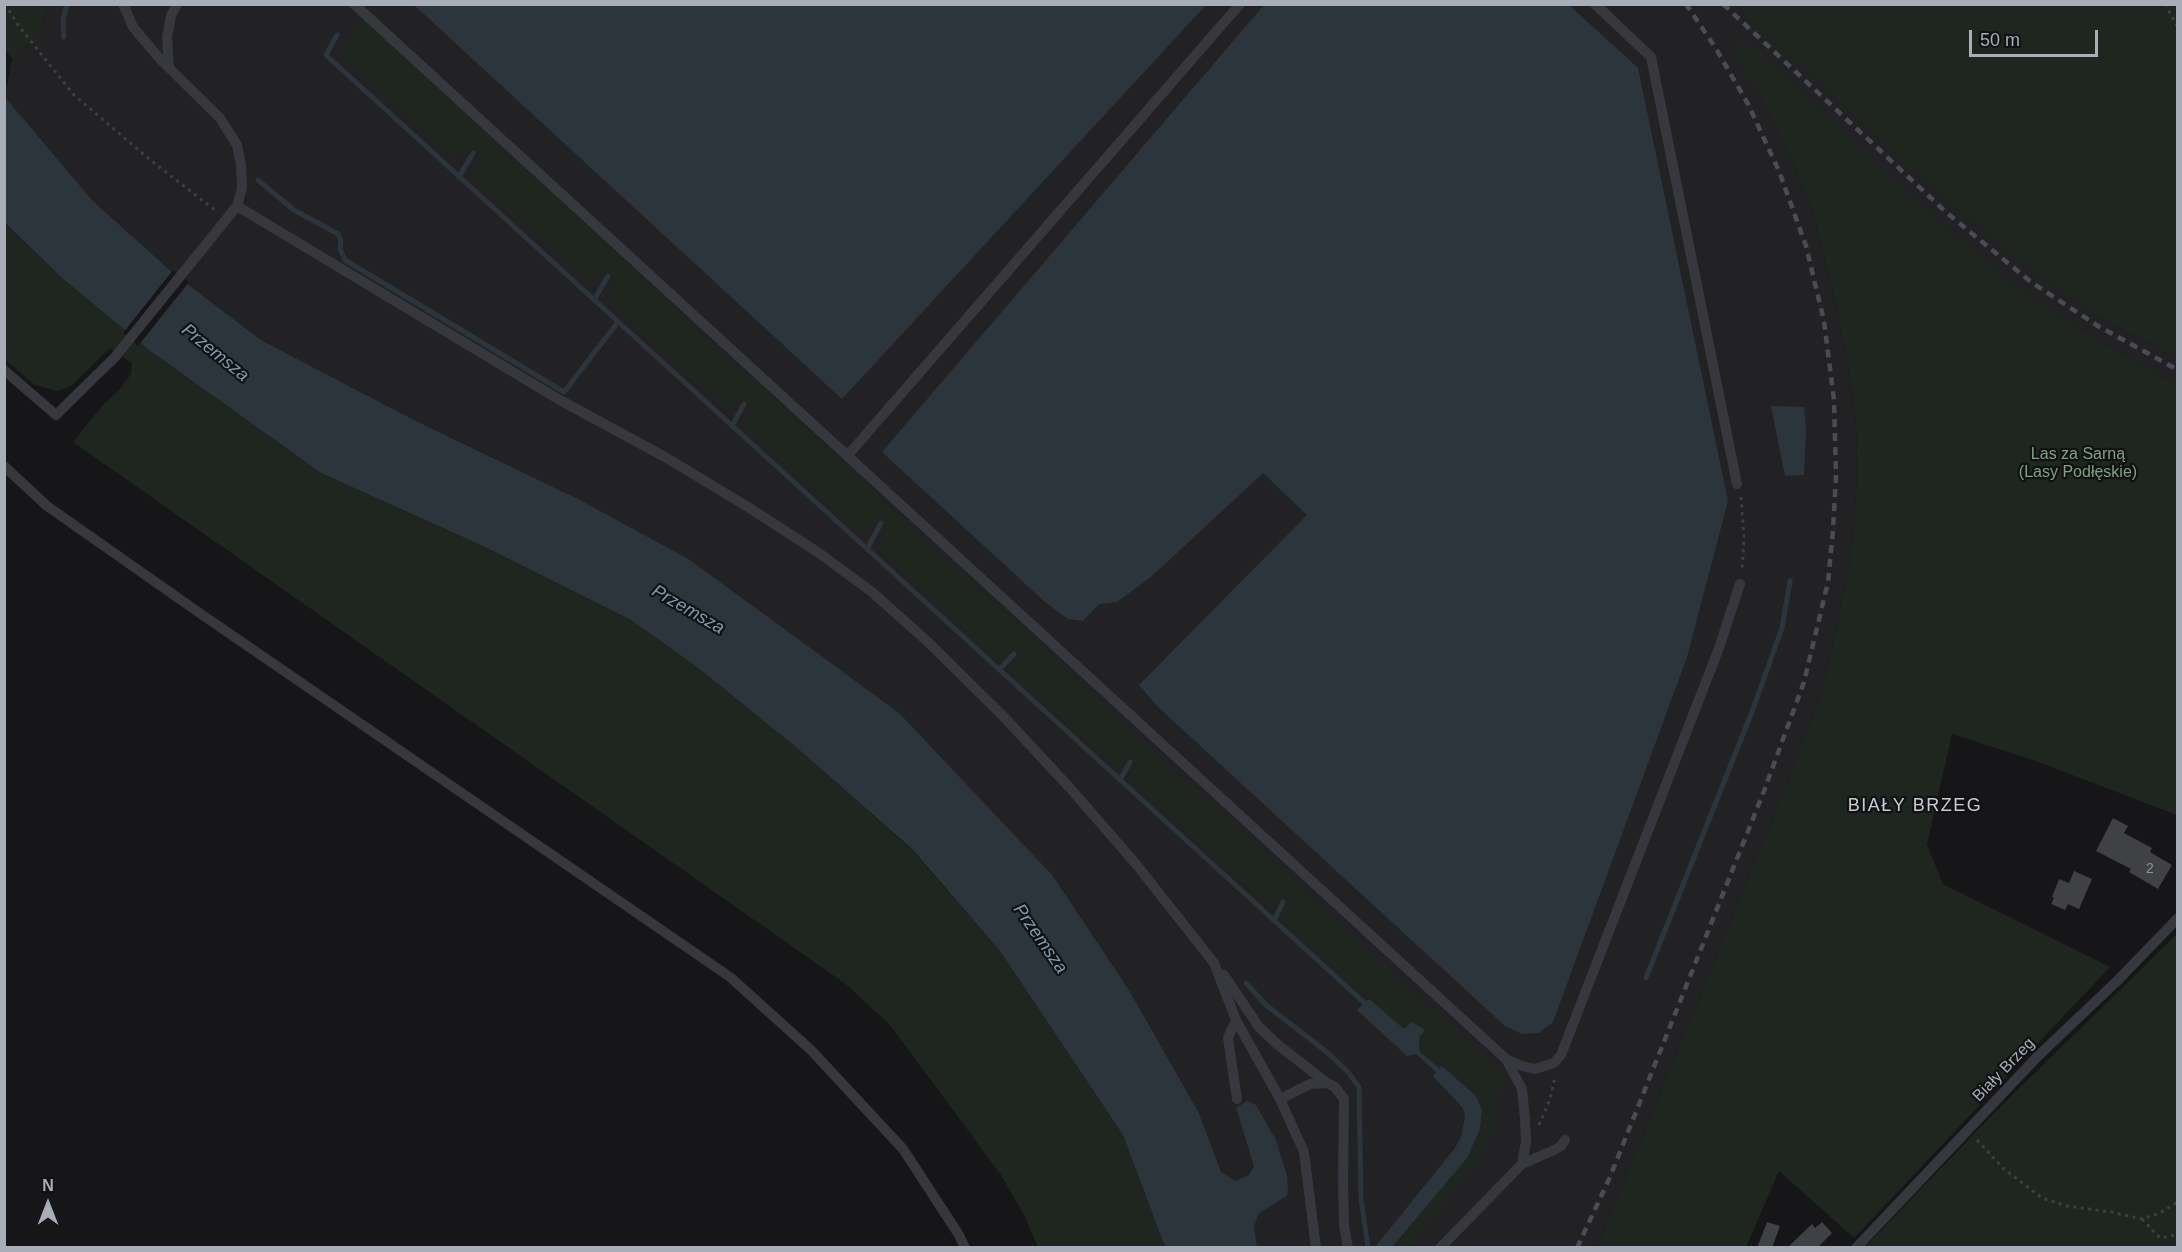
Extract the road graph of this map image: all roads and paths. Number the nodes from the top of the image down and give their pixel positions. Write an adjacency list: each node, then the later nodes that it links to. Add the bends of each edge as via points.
1 (5, 4): 11 (path, via 73,94)
2 (123, 4): 9 (lane, via 133,27)
3 (177, 4): 9 (lane, via 167,37)
4 (354, 4): 13 (lane)
5 (1240, 4): 13 (lane)
6 (1595, 4): 15 (lane, via 1651,57)
7 (2165, 4): 8 (path)
8 (2178, 27)
9 (169, 68): 10 (lane, via 220,118 237,145 242,188)
10 (237, 206): 11 (lane); 19 (lane, via 558,399 748,507 872,592 1004,717 1069,787)
11 (227, 219): 12 (lane, via 115,357 57,415)
12 (4, 370)
13 (848, 455): 22 (lane)
14 (4, 466): 33 (lane, via 47,506 730,977 811,1050 903,1149)
15 (1737, 484)
16 (1742, 500): 17 (path)
17 (1740, 584): 21 (lane, via 1719,648)
18 (2178, 918): 27 (lane, Biały Brzeg)
19 (1214, 963): 20 (lane); 23 (lane, via 1259,1027)
20 (1236, 1020): 24 (lane, via 1228,1038); 25 (lane)
21 (1561, 1055): 22 (lane, via 1554,1063 1535,1069); 26 (path)
22 (1506, 1059): 29 (lane, via 1522,1089 1526,1142)
23 (1327, 1083): 25 (lane, via 1310,1084); 35 (lane, via 1340,1092 1345,1105 1343,1180)
24 (1237, 1099)
25 (1280, 1099): 34 (lane, via 1304,1152)
26 (1539, 1126)
27 (1968, 1130): 31 (path, via 2004,1169 2042,1198); 37 (lane, Biały Brzeg)
28 (1565, 1140): 29 (lane, via 1561,1146)
29 (1522, 1164): 36 (lane)
30 (2178, 1202): 31 (path)
31 (2142, 1219): 32 (path, via 2160,1238 2172,1236)
32 (2178, 1230)
33 (965, 1248)
34 (1316, 1248)
35 (1348, 1248)
36 (1440, 1248)
37 (1856, 1248)

